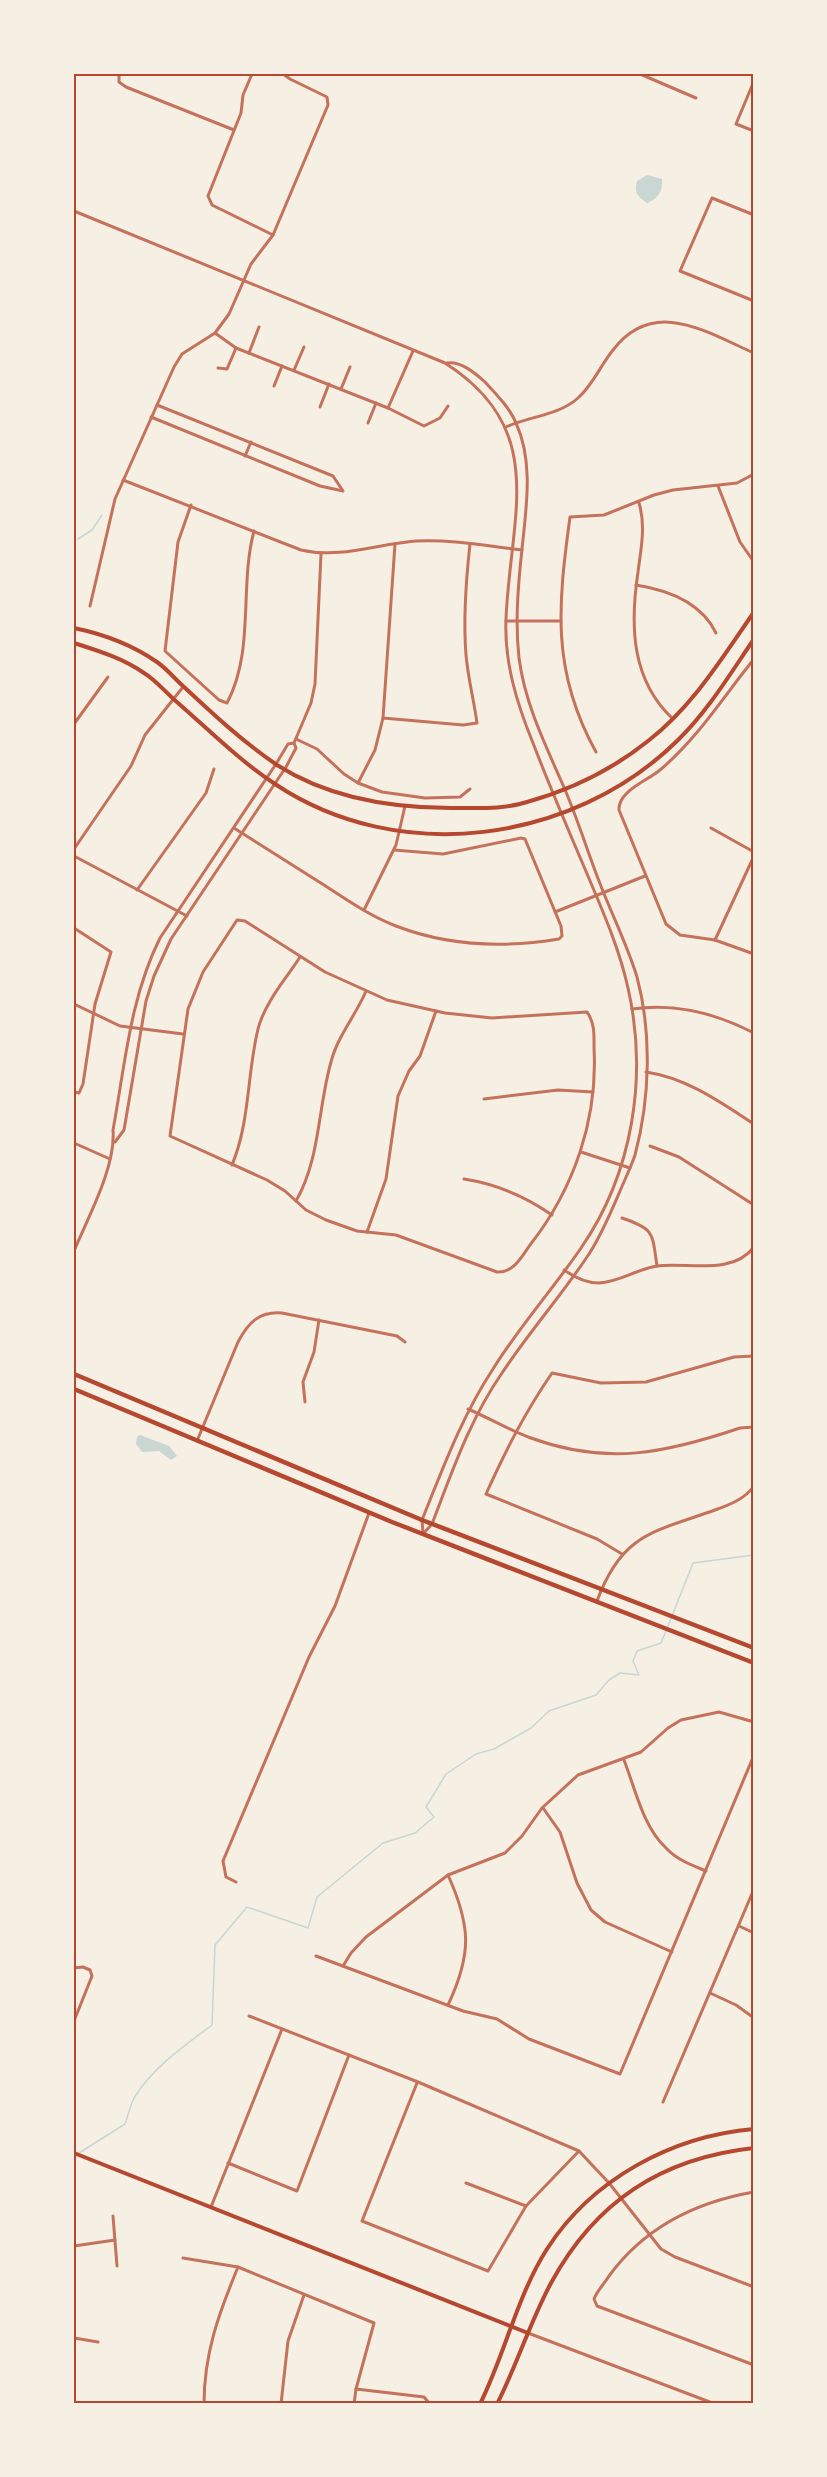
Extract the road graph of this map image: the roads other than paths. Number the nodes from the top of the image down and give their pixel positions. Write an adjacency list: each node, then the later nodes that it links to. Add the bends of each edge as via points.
1 (75, 74): 6 (street)
2 (119, 74): 9 (street, via 119,82 126,87)
3 (252, 74): 9 (street)
4 (283, 74): 13 (street, via 327,97 328,105)
5 (640, 74): 8 (street)
6 (74, 80)
7 (753, 81): 10 (street, via 736,124)
8 (696, 98)
9 (234, 130): 13 (street, via 209,201)
10 (753, 131)
11 (74, 211): 14 (street)
12 (753, 215): 15 (street, via 712,198 680,271)
13 (273, 236): 14 (street)
14 (243, 280): 17 (street, via 229,314); 20 (street)
15 (753, 301)
16 (259, 327): 21 (street)
17 (215, 333): 19 (street); 32 (street, via 182,354)
18 (304, 347): 27 (street)
19 (236, 348): 21 (street); 26 (street, via 228,369)
20 (413, 351): 23 (street); 35 (street)
21 (249, 353): 24 (street)
22 (753, 353): 37 (street, via 680,322 645,325 621,340 577,400 563,409)
23 (445, 363): 37 (street, via 454,362 475,373); 39 (street, via 479,388)
24 (282, 366): 27 (street); 29 (street)
25 (350, 367): 30 (street)
26 (218, 368)
27 (294, 370): 28 (street)
28 (329, 384): 30 (street); 34 (street)
29 (274, 386)
30 (341, 389): 31 (street)
31 (376, 403): 35 (street); 38 (street)
32 (157, 405): 36 (street); 40 (street)
33 (448, 406): 35 (street, via 440,418 424,426)
34 (320, 407)
35 (388, 408)
36 (151, 417): 41 (street); 43 (street)
37 (516, 422): 39 (street); 51 (street, via 527,474)
38 (368, 423)
39 (506, 427): 50 (street, via 517,471)
40 (250, 442): 41 (street); 41 (street, via 333,476 343,491 328,490)
41 (245, 456)
42 (753, 474): 44 (street)
43 (123, 480): 46 (street); 55 (street)
44 (718, 486): 45 (street, via 673,490); 53 (street, via 740,542)
45 (639, 503): 54 (street, via 644,524); 59 (street, via 604,515 570,517)
46 (191, 505): 47 (street); 47 (street, via 178,542 165,651 227,703 241,665 248,556)
47 (254, 531): 52 (street)
48 (395, 544): 49 (street); 52 (street); 68 (street)
49 (470, 544): 50 (street); 68 (street, via 465,634 477,723)
50 (512, 549): 51 (street); 57 (street)
51 (522, 550): 58 (street)
52 (321, 554): 71 (street, via 314,690)
53 (753, 562)
54 (636, 585): 61 (street, via 679,596 710,620); 69 (street, via 633,637 640,667 652,698)
55 (90, 606)
56 (753, 612): 69 (main road, via 703,685)
57 (506, 621): 58 (street); 81 (street, via 510,672 522,716)
58 (517, 621): 59 (street); 80 (street, via 525,687 539,732)
59 (559, 621): 72 (street, via 567,678)
60 (74, 628): 66 (main road, via 131,646)
61 (716, 633)
62 (753, 639): 83 (main road, via 713,698 677,741 614,788)
63 (74, 643): 67 (main road, via 112,654 155,680)
64 (753, 659): 93 (street, via 693,739 620,800 619,810)
65 (108, 677): 70 (street)
66 (183, 686): 67 (street); 73 (main road)
67 (172, 698): 76 (main road, via 239,758); 89 (street)
68 (383, 718): 77 (street, via 375,750)
69 (673, 719): 80 (main road, via 626,758)
70 (74, 724)
71 (295, 741): 73 (street, via 288,744); 75 (street, via 296,748); 77 (street, via 317,749)
72 (596, 752)
73 (276, 764): 75 (main road); 76 (street)
74 (214, 769): 94 (street, via 206,793)
75 (285, 769): 78 (street); 82 (main road, via 361,798)
76 (268, 778): 78 (main road); 85 (street)
77 (358, 783): 79 (street, via 382,792 425,798 460,797)
78 (275, 784): 87 (main road, via 351,821); 88 (street)
79 (470, 789)
80 (565, 789): 81 (main road); 83 (street)
81 (553, 793): 82 (main road, via 526,803 493,808); 84 (street)
82 (405, 806): 87 (street)
83 (572, 808): 84 (main road); 95 (street)
84 (561, 813): 87 (main road, via 500,830 442,835); 96 (street)
85 (234, 828): 88 (street); 98 (street)
86 (711, 828): 91 (street)
87 (399, 831): 90 (street)
88 (242, 834): 97 (street); 100 (street)
89 (74, 849)
90 (394, 849): 97 (street); 99 (street, via 442,854 525,839)
91 (753, 854): 102 (street)
92 (74, 856): 94 (street)
93 (645, 876): 95 (street); 102 (street, via 663,920 671,929 685,936)
94 (137, 890): 98 (street)
95 (603, 892): 96 (street); 107 (street, via 626,944)
96 (596, 895): 99 (street); 108 (street, via 617,948)
97 (364, 910): 99 (street, via 397,926 451,941 525,945 559,939 562,931)
98 (178, 911): 100 (street); 111 (street, via 143,975)
99 (555, 912)
100 (187, 916): 112 (street, via 160,961 146,1001)
101 (74, 928): 110 (street, via 111,952)
102 (715, 940): 103 (street)
103 (753, 954)
104 (300, 956): 105 (street); 114 (street, via 245,921 237,920 202,972); 125 (street, via 258,1027 245,1120)
105 (366, 991): 109 (street); 129 (street, via 332,1058 311,1164)
106 (74, 1004): 110 (street)
107 (642, 1008): 108 (street); 113 (street, via 662,1006 706,1012); 115 (street)
108 (632, 1010): 126 (street, via 635,1105)
109 (436, 1011): 117 (street, via 492,1018 587,1012 593,1027); 133 (street, via 420,1056 398,1096 386,1179)
110 (94, 1016): 111 (street); 116 (street, via 83,1084 79,1093)
111 (131, 1028): 112 (street); 121 (street)
112 (142, 1029): 114 (street); 121 (street, via 124,1130)
113 (753, 1033)
114 (183, 1034): 125 (street, via 169,1132 171,1137)
115 (646, 1072): 119 (street, via 690,1085); 127 (street, via 644,1106)
116 (74, 1092)
117 (593, 1092): 118 (street, via 558,1090); 123 (street)
118 (484, 1099)
119 (753, 1124)
120 (74, 1143): 124 (street)
121 (114, 1143): 124 (street)
122 (650, 1146): 130 (street, via 679,1157)
123 (581, 1152): 126 (street); 131 (street)
124 (110, 1159): 135 (street)
125 (232, 1165): 129 (street, via 267,1180)
126 (622, 1166): 127 (street); 137 (street, via 595,1225)
127 (630, 1168): 138 (street, via 604,1227)
128 (464, 1179): 131 (street, via 494,1185)
129 (296, 1201): 133 (street, via 326,1220)
130 (753, 1205)
131 (552, 1215): 133 (street, via 506,1273 396,1235)
132 (622, 1218): 136 (street, via 646,1227)
133 (367, 1232)
134 (753, 1247): 136 (street, via 746,1256 729,1264)
135 (74, 1251)
136 (657, 1266): 138 (street, via 598,1283)
137 (564, 1270): 138 (street); 145 (street, via 498,1360)
138 (572, 1275): 146 (street, via 502,1372)
139 (319, 1320): 140 (street, via 397,1335); 144 (street, via 314,1352 303,1382); 148 (street, via 273,1312 257,1317 246,1327)
140 (405, 1342)
141 (753, 1356): 149 (street, via 734,1357 637,1383 601,1383 552,1373)
142 (74, 1374): 148 (main road)
143 (74, 1389): 150 (main road)
144 (305, 1402)
145 (468, 1409): 146 (street); 153 (street)
146 (478, 1413): 149 (street); 154 (street)
147 (753, 1426): 149 (street, via 644,1454 579,1451)
148 (203, 1428): 150 (street); 153 (main road)
149 (514, 1431): 156 (street, via 486,1494 597,1539)
150 (197, 1441): 152 (main road)
151 (753, 1486): 156 (street, via 742,1498 657,1530)
152 (369, 1513): 155 (main road); 169 (street, via 335,1606 223,1861 226,1877)
153 (422, 1520): 154 (main road); 155 (street)
154 (432, 1524): 155 (street); 157 (main road)
155 (423, 1534): 158 (main road)
156 (622, 1554): 157 (street)
157 (601, 1590): 158 (street); 159 (main road)
158 (596, 1603): 160 (main road)
159 (753, 1648)
160 (753, 1663)
161 (753, 1722): 163 (street, via 719,1712 681,1720 641,1752)
162 (753, 1755): 164 (street)
163 (624, 1759): 166 (street, via 578,1775); 167 (street, via 652,1830 665,1848 683,1862)
164 (748, 1767): 165 (street); 167 (street)
165 (753, 1770)
166 (542, 1808): 168 (street, via 505,1853); 173 (street, via 560,1832 577,1883 591,1910 605,1922)
167 (706, 1871): 173 (street)
168 (448, 1875): 175 (street, via 366,1937); 178 (street, via 465,1921 466,1953)
169 (236, 1882)
170 (753, 1889): 171 (street)
171 (738, 1926): 172 (street); 177 (street)
172 (753, 1933)
173 (672, 1952): 178 (street, via 620,2074 529,2039 496,2019)
174 (315, 1956): 175 (street)
175 (343, 1966): 178 (street)
176 (74, 1968): 181 (street, via 90,1970 92,1976)
177 (710, 1993): 180 (street); 185 (street)
178 (448, 2005)
179 (249, 2016): 182 (street)
180 (753, 2018)
181 (74, 2021)
182 (282, 2029): 183 (street); 190 (street)
183 (349, 2055): 184 (street); 190 (street, via 297,2191)
184 (418, 2082): 188 (street); 195 (street, via 362,2221 488,2271)
185 (663, 2102)
186 (753, 2129): 192 (main road, via 685,2142 656,2154)
187 (753, 2148): 194 (main road, via 678,2164)
188 (579, 2151): 192 (street); 195 (street)
189 (74, 2153): 196 (main road)
190 (228, 2163): 196 (street)
191 (466, 2183): 195 (street)
192 (609, 2183): 194 (street); 206 (main road, via 547,2249)
193 (753, 2192): 198 (street, via 712,2201)
194 (619, 2198): 198 (street); 207 (main road, via 594,2220 572,2249 550,2284)
195 (526, 2206)
196 (211, 2207): 206 (main road)
197 (112, 2216): 199 (street)
198 (650, 2234): 204 (street, via 661,2249 675,2257); 210 (street, via 620,2262 595,2295 594,2303)
199 (115, 2240): 200 (street); 202 (street)
200 (74, 2246)
201 (183, 2258): 203 (street)
202 (117, 2266)
203 (238, 2267): 205 (street); 212 (street, via 215,2323)
204 (753, 2287)
205 (304, 2295): 211 (street, via 374,2324); 213 (street, via 288,2341)
206 (512, 2326): 207 (main road); 216 (main road)
207 (528, 2333): 217 (main road); 218 (street)
208 (74, 2338): 209 (street)
209 (98, 2342)
210 (753, 2365)
211 (356, 2389): 214 (street); 215 (street, via 424,2397)
212 (204, 2403)
213 (281, 2403)
214 (354, 2403)
215 (430, 2403)
216 (480, 2403)
217 (497, 2403)
218 (715, 2403)

